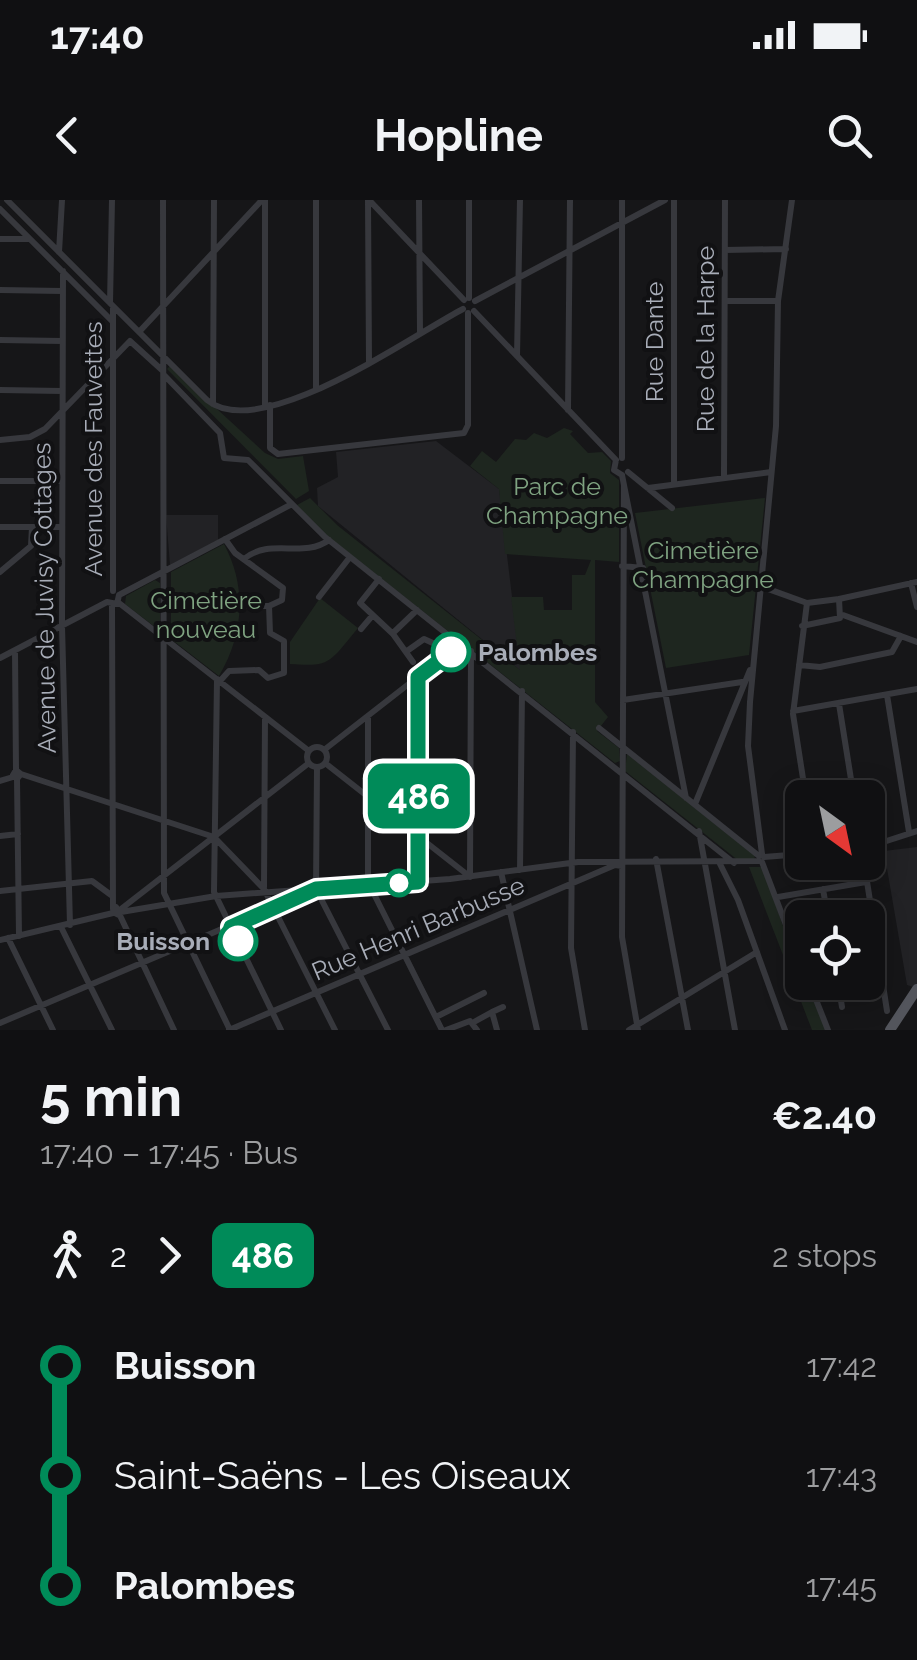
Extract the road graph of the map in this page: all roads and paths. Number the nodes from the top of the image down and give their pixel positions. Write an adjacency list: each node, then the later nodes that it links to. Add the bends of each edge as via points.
1 (7, 200): 18 (street)
2 (62, 200): 26 (street)
3 (112, 200): 35 (street, Avenue des Fauvettes)
4 (163, 200): 36 (street)
5 (214, 200): 27 (street)
6 (264, 200): 27 (street); 54 (street)
7 (316, 200): 50 (street)
8 (369, 200): 28 (street); 48 (street)
9 (418, 200): 28 (street)
10 (469, 200): 37 (street)
11 (520, 200): 30 (street)
12 (570, 200): 25 (street)
13 (622, 200): 20 (street)
14 (666, 200): 20 (street)
15 (674, 200): 64 (street, Rue Dante)
16 (724, 200): 23 (street, Rue de la Harpe)
17 (792, 200): 24 (street)
18 (16, 204): 26 (street)
19 (0, 209): 21 (street)
20 (622, 223): 25 (street); 58 (street)
21 (30, 238): 22 (street); 29 (street)
22 (0, 240)
23 (724, 250): 24 (street); 34 (street, Rue de la Harpe)
24 (786, 250): 33 (street)
25 (570, 251): 30 (street); 55 (street)
26 (59, 252): 35 (street)
27 (214, 252): 36 (street); 53 (street)
28 (419, 252): 37 (street); 40 (street)
29 (63, 271): 32 (street, Avenue de Juvisy Cottages); 38 (street)
30 (520, 278): 37 (street); 46 (street)
31 (0, 290): 32 (street)
32 (62, 290): 42 (street, Avenue de Juvisy Cottages)
33 (778, 301): 34 (street); 59 (street)
34 (725, 302): 61 (street, Rue de la Harpe)
35 (112, 305): 38 (street, Avenue des Fauvettes); 39 (street)
36 (163, 305): 39 (street); 45 (street)
37 (469, 305): 40 (street); 46 (street); 54 (street, via 464,433 278,454 270,448)
38 (112, 321): 43 (street, Avenue des Fauvettes)
39 (138, 332): 45 (street)
40 (420, 332): 48 (street)
41 (0, 340): 42 (street)
42 (62, 340): 52 (street, Avenue de Juvisy Cottages)
43 (113, 344): 44 (street); 47 (street, Avenue des Fauvettes)
44 (124, 346): 47 (street); 49 (street, via 135,344)
45 (163, 356): 49 (street); 53 (street)
46 (517, 356): 55 (street)
47 (112, 358): 56 (street); 84 (street, Avenue des Fauvettes)
48 (368, 362): 50 (street)
49 (163, 370): 67 (street, via 220,433 224,458 248,460); 79 (street)
50 (316, 388): 54 (street)
51 (0, 390): 52 (street)
52 (62, 391): 56 (street, Avenue de Juvisy Cottages)
53 (213, 405): 54 (street, via 250,413)
54 (267, 406)
55 (568, 410): 58 (street)
56 (62, 413): 57 (street, via 38,433); 62 (street, Avenue de Juvisy Cottages)
57 (0, 440)
58 (619, 459): 60 (street, via 630,464); 60 (street, via 614,470)
59 (771, 472): 61 (street); 82 (street)
60 (625, 473): 65 (street); 66 (street)
61 (724, 477): 64 (street)
62 (62, 481): 63 (street); 69 (street, Avenue de Juvisy Cottages)
63 (0, 482)
64 (674, 483): 66 (street)
65 (624, 485): 76 (street); 77 (street)
66 (648, 488): 68 (street)
67 (292, 504): 72 (street); 73 (street)
68 (672, 508)
69 (62, 526): 71 (street); 93 (street, Avenue de Juvisy Cottages)
70 (0, 527): 71 (street)
71 (32, 527): 78 (street, via 31,546)
72 (225, 539): 75 (street); 79 (street)
73 (329, 540): 74 (street); 75 (street, via 313,550 262,548)
74 (350, 557): 80 (street); 83 (street)
75 (244, 559): 88 (street, via 283,588 282,600)
76 (622, 566): 77 (street); 116 (street)
77 (643, 568): 114 (street)
78 (0, 572)
79 (164, 572): 84 (street); 98 (street)
80 (379, 580): 90 (street); 92 (street, via 360,604)
81 (914, 583): 85 (street); 89 (street)
82 (760, 586): 86 (street); 107 (street)
83 (319, 597)
84 (114, 599): 93 (street); 98 (street); 138 (street, Avenue des Fauvettes)
85 (839, 600): 86 (street); 91 (street)
86 (807, 603): 94 (street)
87 (246, 606): 88 (street)
88 (270, 606): 110 (street, via 270,633 284,640 283,676 229,670)
89 (917, 608)
90 (417, 610): 96 (street); 101 (street)
91 (843, 614): 94 (street); 97 (street)
92 (372, 616): 95 (street); 96 (street)
93 (62, 626): 102 (street); 134 (street, Avenue de Juvisy Cottages)
94 (802, 626): 108 (street)
95 (361, 628)
96 (393, 634): 104 (street)
97 (901, 636): 99 (street); 108 (street, via 892,652)
98 (164, 638): 110 (street); 140 (street)
99 (917, 642)
100 (435, 644): 104 (street, via 424,639)
101 (460, 644): 103 (street); 109 (street)
102 (15, 650): 105 (street); 130 (street)
103 (470, 651): 113 (street); 159 (street)
104 (407, 652): 106 (street)
105 (0, 658)
106 (413, 662)
107 (752, 664): 111 (street); 149 (street, via 748,746)
108 (798, 665): 118 (street)
109 (418, 677): 119 (street); 146 (street)
110 (218, 680): 120 (street); 145 (street)
111 (743, 682): 114 (street); 139 (street)
112 (917, 688): 115 (street)
113 (522, 692): 122 (street); 156 (street)
114 (668, 693): 116 (street); 137 (street)
115 (887, 694): 117 (street); 141 (street)
116 (622, 700): 123 (street)
117 (839, 704): 118 (street); 132 (street)
118 (794, 711): 131 (street)
119 (368, 716): 124 (street); 136 (street)
120 (265, 717): 125 (street); 135 (street)
121 (599, 728): 123 (street)
122 (572, 732): 129 (street); 153 (street)
123 (622, 747): 129 (street); 137 (street)
124 (324, 750): 125 (street); 127 (street)
125 (309, 751): 126 (street)
126 (308, 762): 127 (street); 135 (street)
127 (321, 765): 136 (street); 166 (street)
128 (0, 768): 130 (street)
129 (622, 771): 142 (street); 154 (street)
130 (16, 774): 133 (street); 134 (street); 143 (street)
131 (804, 780)
132 (851, 780)
133 (0, 782)
134 (66, 790): 138 (street); 162 (street, Avenue de Juvisy Cottages)
135 (265, 797): 145 (street); 168 (street)
136 (368, 797): 146 (street); 164 (street)
137 (686, 798): 139 (street)
138 (112, 804): 140 (street); 170 (street, Avenue des Fauvettes)
139 (694, 804): 149 (street)
140 (164, 820): 145 (street); 158 (street)
141 (913, 831): 147 (street)
142 (699, 832): 151 (street); 155 (street)
143 (18, 834): 144 (street); 165 (street)
144 (0, 836)
145 (214, 836): 158 (street); 168 (street); 171 (street)
146 (418, 836): 159 (street); 160 (street)
147 (885, 841)
148 (785, 856): 149 (street)
149 (761, 858): 155 (street); 172 (street)
150 (656, 860): 151 (street); 154 (street); 193 (street)
151 (701, 862): 152 (street); 187 (street)
152 (719, 862): 155 (street); 184 (street)
153 (571, 863): 154 (street); 156 (street); 163 (street)
154 (622, 863): 163 (street, Rue Henri Barbusse); 205 (street, via 622,937)
155 (734, 863)
156 (520, 870): 157 (street)
157 (501, 872): 159 (street); 176 (street)
158 (164, 876): 174 (street); 177 (street)
159 (470, 877): 160 (street)
160 (418, 882): 164 (street)
161 (866, 882): 167 (street); 199 (street)
162 (68, 884): 165 (street); 170 (street, via 100,882); 179 (street, Avenue de Juvisy Cottages)
163 (571, 884): 176 (street, Rue Henri Barbusse); 216 (street, via 571,948)
164 (369, 886): 166 (street); 185 (street)
165 (18, 889): 169 (street); 181 (street)
166 (316, 889): 168 (street); 175 (street); 188 (street)
167 (823, 889): 172 (street); 173 (street)
168 (265, 890): 171 (street); 175 (street)
169 (0, 891)
170 (112, 896): 177 (street, Avenue des Fauvettes)
171 (215, 896): 174 (street); 180 (street)
172 (778, 896): 178 (street)
173 (825, 900)
174 (168, 904): 177 (street); 183 (street)
175 (275, 909): 180 (street); 191 (street)
176 (509, 910): 185 (street, Rue Henri Barbusse); 215 (street)
177 (117, 912): 179 (street); 186 (street)
178 (785, 917)
179 (65, 926): 181 (street); 189 (street)
180 (231, 927): 183 (street); 200 (street)
181 (19, 936): 182 (street)
182 (4, 939): 196 (street)
183 (189, 945): 186 (street); 209 (street)
184 (757, 952): 187 (street); 220 (street)
185 (404, 955): 188 (street, Rue Henri Barbusse); 202 (street)
186 (142, 964): 189 (street); 208 (street)
187 (724, 973): 193 (street); 219 (street)
188 (360, 974): 191 (street, Rue Henri Barbusse); 212 (street)
189 (91, 986): 196 (street); 207 (street)
190 (917, 991): 222 (main road); 223 (main road, via 903,1014)
191 (316, 993): 200 (street, Rue Henri Barbusse); 211 (street)
192 (484, 993): 202 (street)
193 (682, 998): 205 (street); 218 (street)
194 (816, 1000): 221 (street)
195 (841, 1000): 198 (street)
196 (41, 1006): 203 (street); 206 (street)
197 (503, 1007): 201 (street)
198 (842, 1007)
199 (887, 1010)
200 (272, 1012): 209 (street, Rue Henri Barbusse); 210 (street)
201 (492, 1012): 204 (street); 214 (street)
202 (436, 1017): 213 (street)
203 (0, 1023)
204 (476, 1026): 213 (street)
205 (638, 1027): 217 (street)
206 (52, 1030)
207 (112, 1030)
208 (174, 1030)
209 (230, 1030)
210 (281, 1030)
211 (334, 1030)
212 (388, 1030)
213 (444, 1030)
214 (496, 1030)
215 (537, 1030)
216 (585, 1030)
217 (629, 1030)
218 (688, 1030)
219 (735, 1030)
220 (785, 1030)
221 (828, 1030)
222 (890, 1030)
223 (903, 1030)

